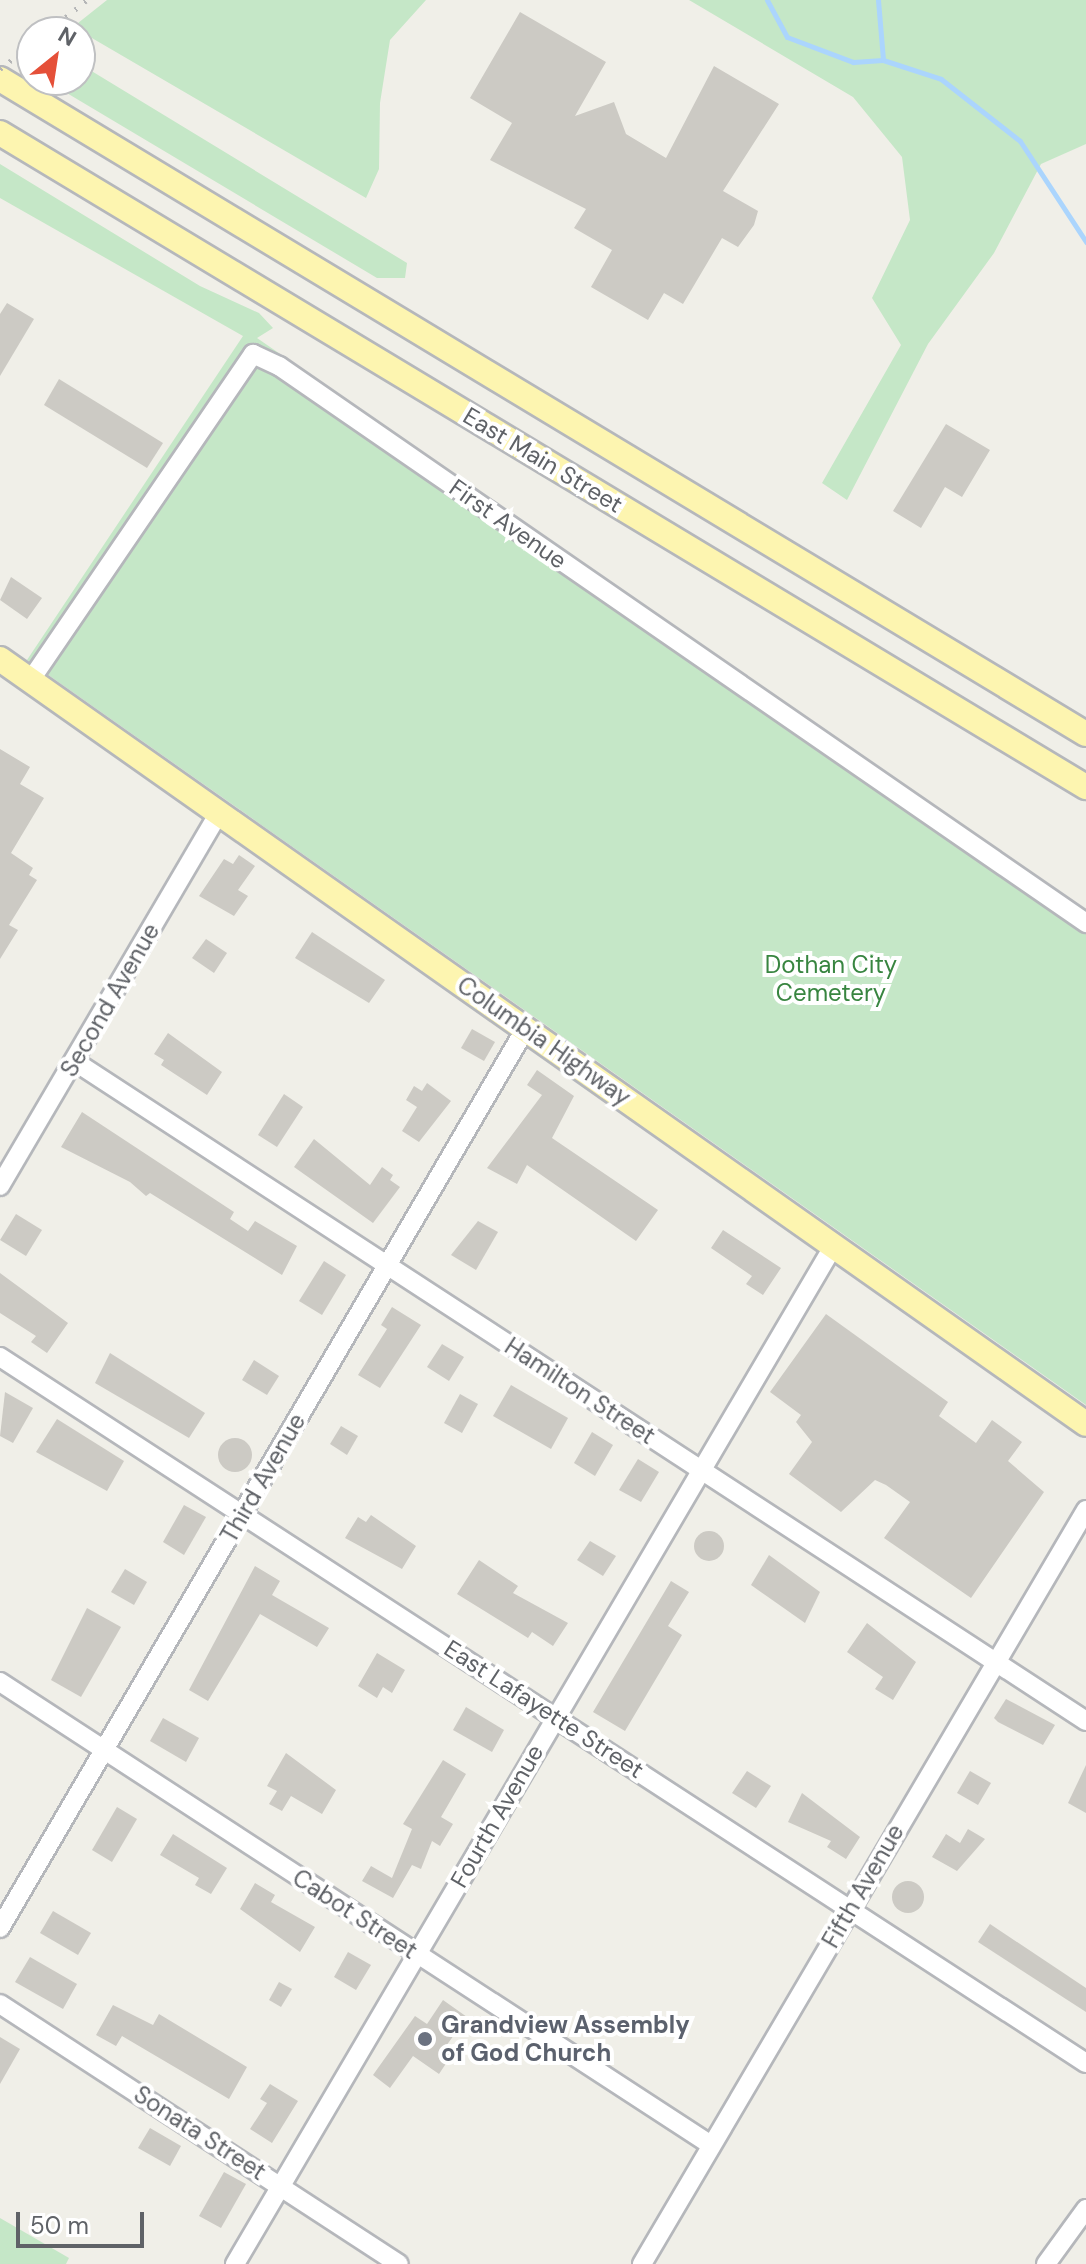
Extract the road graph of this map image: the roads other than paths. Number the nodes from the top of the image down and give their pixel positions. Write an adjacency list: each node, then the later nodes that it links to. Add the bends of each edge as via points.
1 (0, 79): 5 (main road, East Main Street)
2 (0, 133): 6 (main road, East Main Street)
3 (0, 659): 4 (main road, Columbia Highway)
4 (30, 681): 7 (main road, Columbia Highway); 8 (street, First Avenue, via 253,354 279,366)
5 (1086, 734)
6 (1086, 787)
7 (219, 813): 9 (main road, Columbia Highway); 10 (street, Second Avenue)
8 (1086, 923)
9 (526, 1028): 12 (main road, Columbia Highway); 13 (street, Third Avenue)
10 (74, 1061): 11 (street, Second Avenue); 13 (street, Hamilton Street)
11 (0, 1186)
12 (834, 1245): 15 (main road, Columbia Highway); 16 (street, Fourth Avenue)
13 (386, 1265): 16 (street, Hamilton Street); 18 (street, Third Avenue)
14 (0, 1357): 18 (street, East Lafayette Street)
15 (1086, 1424)
16 (699, 1468): 19 (street, Hamilton Street); 21 (street, Fourth Avenue)
17 (1086, 1510): 19 (street, Fifth Avenue)
18 (242, 1514): 21 (street, East Lafayette Street); 23 (street, Third Avenue)
19 (995, 1662): 22 (street, Hamilton Street); 24 (street, Fifth Avenue)
20 (0, 1682): 23 (street, Cabot Street)
21 (555, 1717): 24 (street, East Lafayette Street); 26 (street, Fourth Avenue)
22 (1086, 1721)
23 (103, 1752): 25 (street, Third Avenue); 26 (street, Cabot Street)
24 (850, 1908): 28 (street, East Lafayette Street); 29 (street, Fifth Avenue)
25 (0, 1928)
26 (417, 1954): 29 (street, Cabot Street); 30 (street, Fourth Avenue)
27 (0, 2004): 30 (street, Sonata Street)
28 (1086, 2063)
29 (711, 2145): 34 (street, Fifth Avenue)
30 (280, 2185): 32 (street, Fourth Avenue); 33 (street, Sonata Street)
31 (1084, 2217): 35 (street)
32 (235, 2264)
33 (399, 2264)
34 (642, 2264)
35 (1046, 2264)

